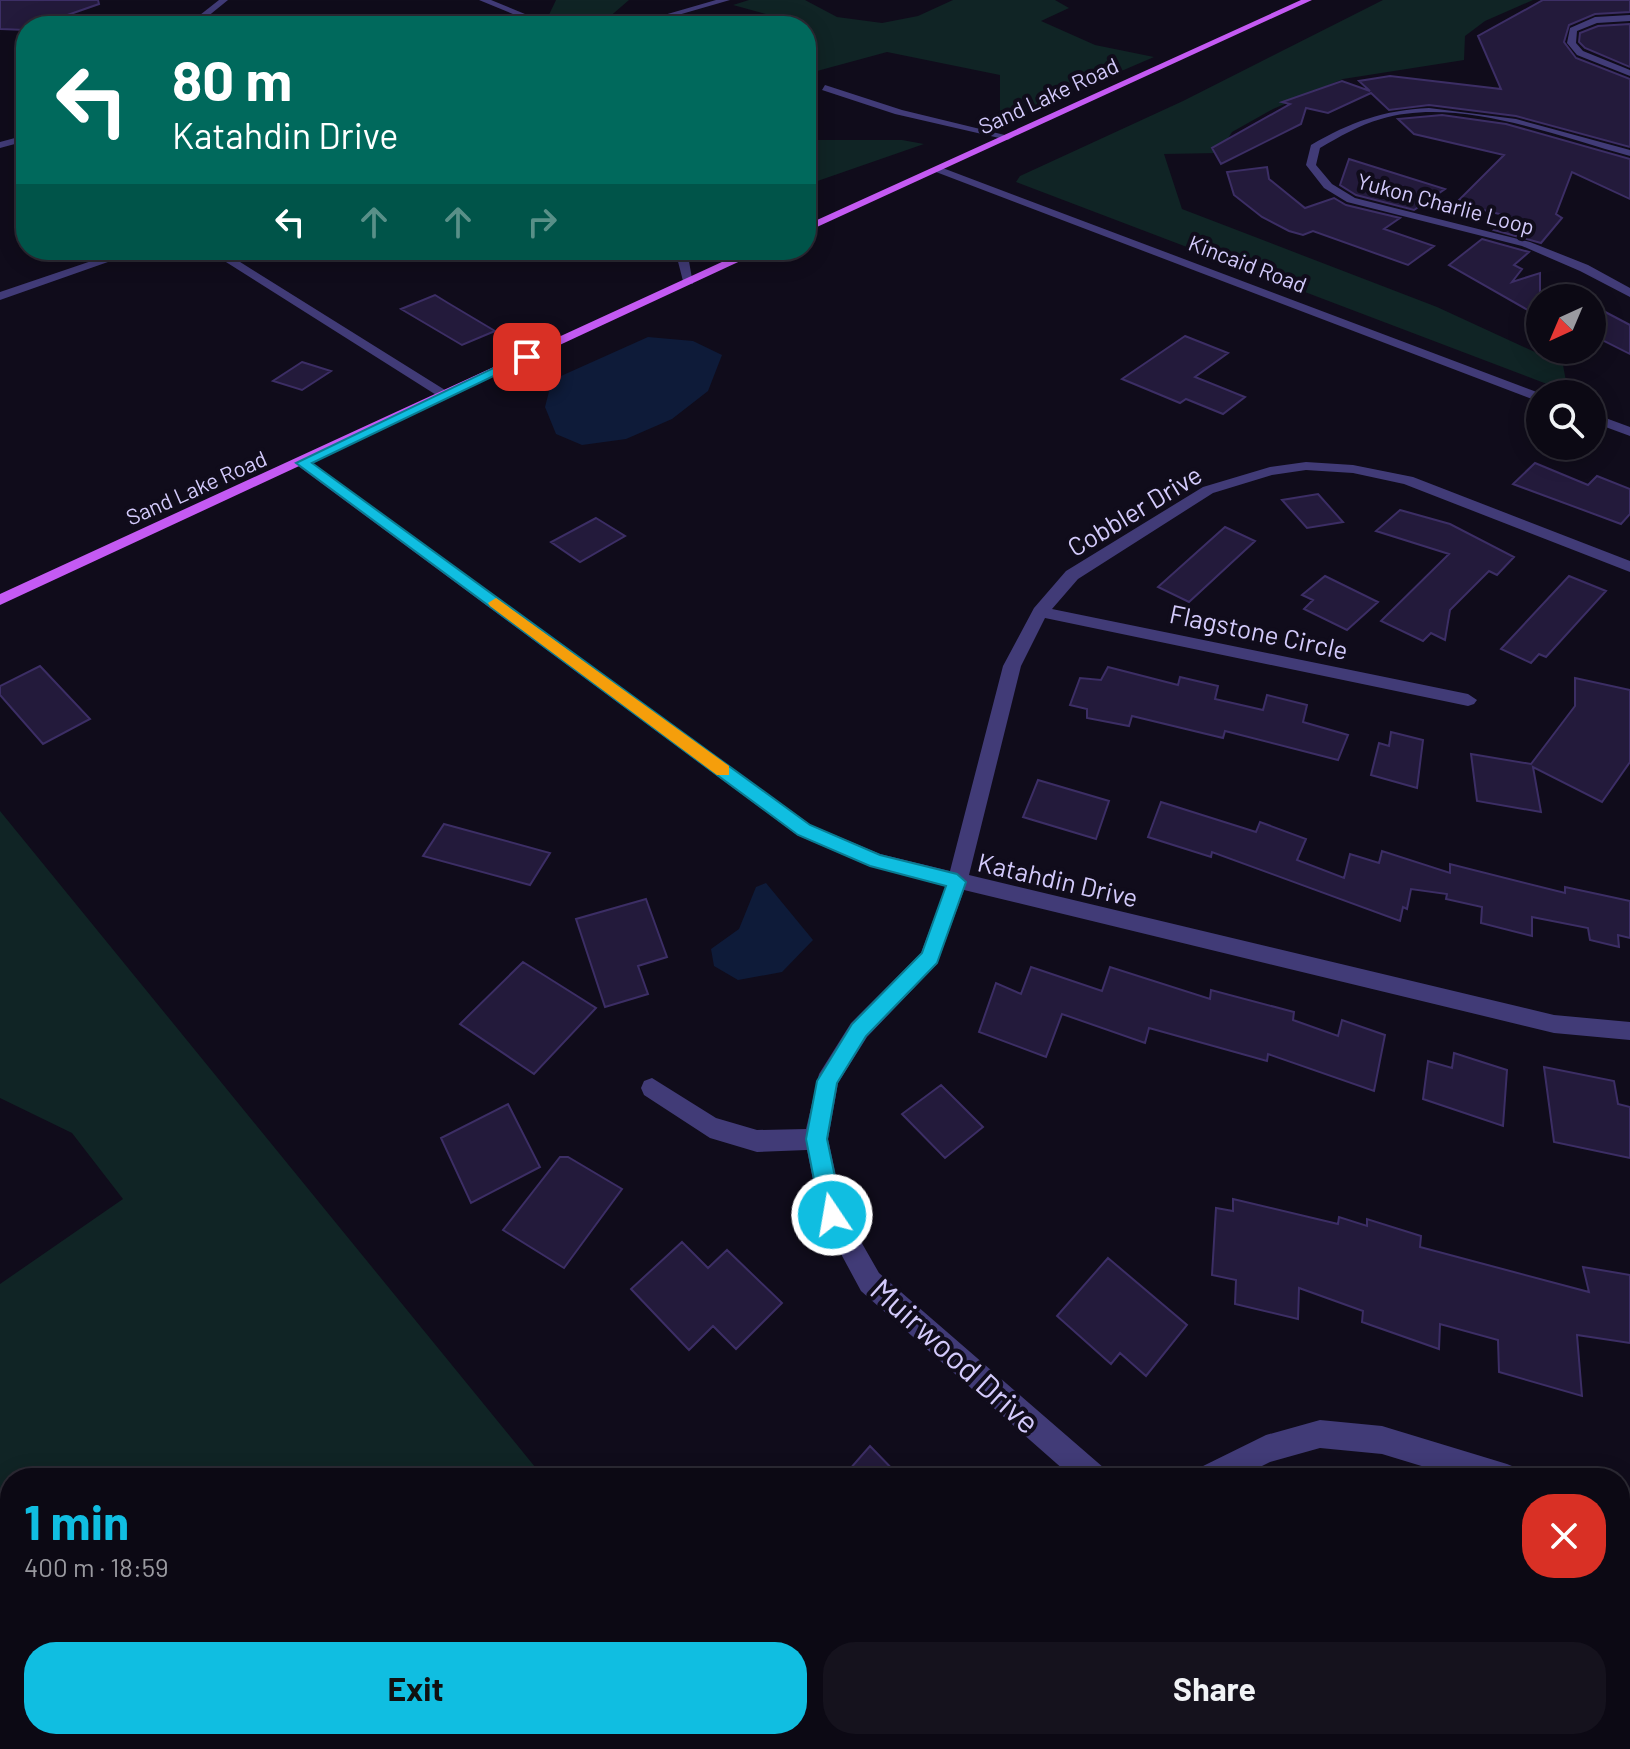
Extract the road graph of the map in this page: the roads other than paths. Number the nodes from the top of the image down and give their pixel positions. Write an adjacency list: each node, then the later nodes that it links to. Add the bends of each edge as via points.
1 (224, 0): 5 (street)
2 (483, 0): 6 (street)
3 (726, 0): 7 (street)
4 (1308, 0): 11 (main road, Sand Lake Road)
5 (203, 16)
6 (524, 16)
7 (667, 16)
8 (1630, 18): 9 (street, via 1595,20 1573,30 1571,43 1580,53)
9 (1630, 73)
10 (825, 88): 11 (street, via 899,112)
11 (1008, 137): 13 (main road, Sand Lake Road)
12 (1630, 153): 20 (street, Yukon Charlie Loop, via 1480,116 1400,112 1346,128 1315,147 1311,165 1328,186 1351,200 1526,244)
13 (940, 170): 14 (main road, Sand Lake Road); 22 (street, Kincaid Road)
14 (816, 225)
15 (106, 260): 21 (street)
16 (229, 260): 23 (street)
17 (684, 260): 19 (street)
18 (736, 260): 19 (main road, Sand Lake Road)
19 (689, 281): 23 (main road, Sand Lake Road)
20 (1630, 293)
21 (0, 296)
22 (1526, 393)
23 (446, 395): 26 (main road, Sand Lake Road)
24 (1606, 423): 25 (street)
25 (1630, 432)
26 (303, 463): 28 (main road, Sand Lake Road); 31 (street, Katahdin Drive, via 804,830 876,861)
27 (1630, 567): 29 (street, Cobbler Drive, via 1408,480 1306,466 1208,490 1072,575)
28 (0, 600)
29 (1040, 612): 30 (street, Flagstone Circle); 31 (street, Cobbler Drive, via 1012,666)
30 (1468, 700)
31 (957, 882): 32 (street, Katahdin Drive, via 1554,1024); 34 (street, Muirwood Drive, via 930,958 859,1030 827,1081)
32 (1630, 1031)
33 (652, 1088): 34 (street, via 710,1127 757,1141)
34 (816, 1139): 35 (street, Muirwood Drive, via 832,1215 870,1282)
35 (1083, 1468)
36 (1229, 1468): 37 (street, via 1266,1449 1320,1434 1382,1440)
37 (1474, 1468)

